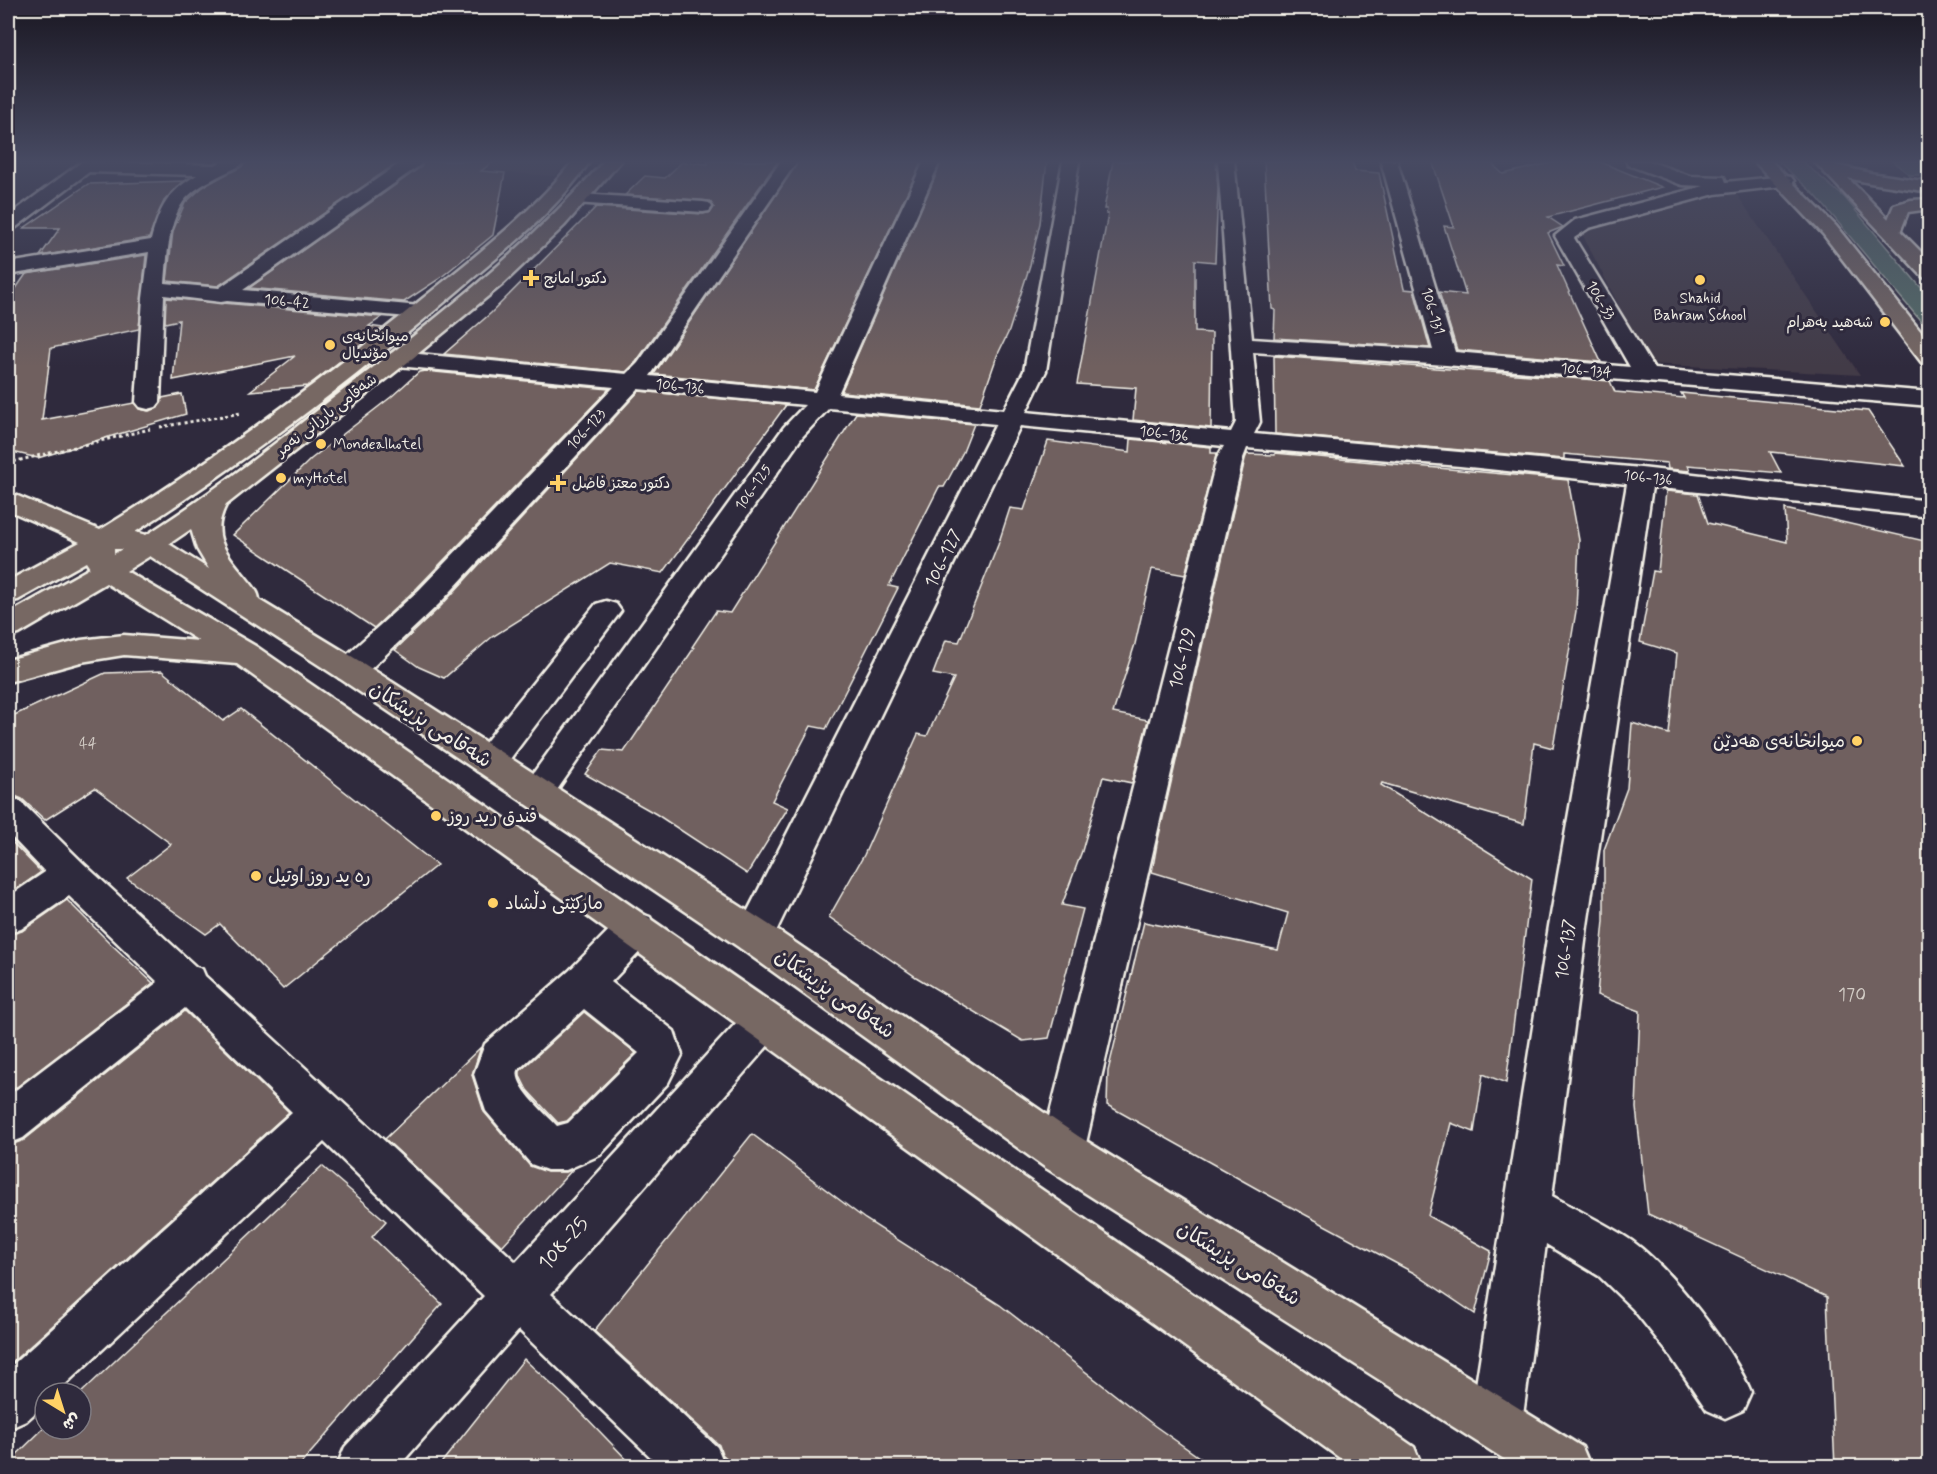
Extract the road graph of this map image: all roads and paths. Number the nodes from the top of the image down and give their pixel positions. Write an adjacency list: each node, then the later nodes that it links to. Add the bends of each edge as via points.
1 (164, 230): 13 (street)
2 (316, 230): 17 (street)
3 (518, 230): 18 (main road, شەقامی بارزانی نەمر)
4 (548, 230): 22 (main road, شەقامی بارزانی نەمر)
5 (742, 230): 24 (street, 106-123, via 656,356)
6 (901, 230): 27 (street, 106-125)
7 (1059, 230): 29 (street, 106-127, via 1036,365)
8 (1233, 230): 19 (street, 106-129)
9 (1409, 230): 20 (street, 106-131)
10 (1573, 230): 23 (street, 106-33, via 1564,236)
11 (1826, 230): 21 (main road)
12 (1892, 231): 15 (main road)
13 (160, 244): 14 (street); 16 (street)
14 (8, 269)
15 (1929, 273)
16 (154, 288): 17 (street, 106-42); 28 (street)
17 (221, 296): 18 (street, 106-42)
18 (420, 312): 26 (main road, شەقامی بارزانی نەمر)
19 (1242, 345): 20 (street, 106-134); 30 (street, 106-129, via 1248,422)
20 (1446, 358): 23 (street, 106-134)
21 (1929, 358)
22 (398, 359): 24 (street, 106-136); 34 (main road, شەقامی بارزانی نەمر)
23 (1646, 375): 25 (street, 106-134)
24 (633, 382): 27 (street, 106-136); 44 (street, 106-123, via 429,597)
25 (1929, 399)
26 (307, 401): 31 (path, via 145,430); 37 (main road, شەقامی بارزانی نەمر, via 172,496)
27 (822, 401): 29 (street, 106-136); 46 (street, 106-125, via 793,432)
28 (148, 402)
29 (1012, 418): 30 (street, 106-136); 51 (street, 106-127)
30 (1237, 440): 32 (street, 106-136); 57 (street, 106-129)
31 (8, 463)
32 (1641, 476): 35 (street, 106-136); 58 (street, 106-137)
33 (8, 500): 37 (main road, شەقامی پزیشکان)
34 (215, 501): 36 (main road, شەقامی بارزانی نەمر); 39 (main road, via 206,520 205,534)
35 (1929, 509)
36 (151, 544): 37 (main road, شەقامی پزیشکان, via 134,540); 39 (main road, شەقامی پزیشکان)
37 (103, 556): 38 (main road); 41 (main road, شەقامی بارزانی نەمر); 42 (main road, شەقامی پزیشکان)
38 (8, 593)
39 (256, 611): 44 (main road, شەقامی پزیشکان)
40 (606, 611): 45 (street)
41 (8, 627)
42 (246, 655): 43 (main road, via 124,645 81,651); 50 (main road, شەقامی پزیشکان)
43 (8, 670)
44 (350, 670): 45 (main road, شەقامی پزیشکان)
45 (489, 762): 46 (main road, شەقامی پزیشکان)
46 (536, 793): 51 (main road, شەقامی پزیشکان)
47 (8, 811): 48 (street)
48 (71, 874): 49 (street); 52 (street)
49 (8, 917)
50 (636, 929): 53 (street); 54 (main road, شەقامی پزیشکان)
51 (754, 936): 57 (main road, شەقامی پزیشکان)
52 (188, 982): 55 (street); 56 (street)
53 (583, 984)
54 (764, 1021): 59 (street, 108-25); 65 (main road, شەقامی پزیشکان)
55 (323, 1113): 59 (street); 61 (street)
56 (8, 1123)
57 (1062, 1152): 62 (main road, شەقامی پزیشکان)
58 (1527, 1207): 60 (street, via 1616,1259 1687,1336); 62 (street, 106-137)
59 (517, 1295): 63 (street, 108-25); 64 (street)
60 (1725, 1392)
61 (8, 1403)
62 (1496, 1423): 66 (main road, شەقامی پزیشکان)
63 (364, 1467)
64 (698, 1467)
65 (1395, 1467)
66 (1563, 1467)

